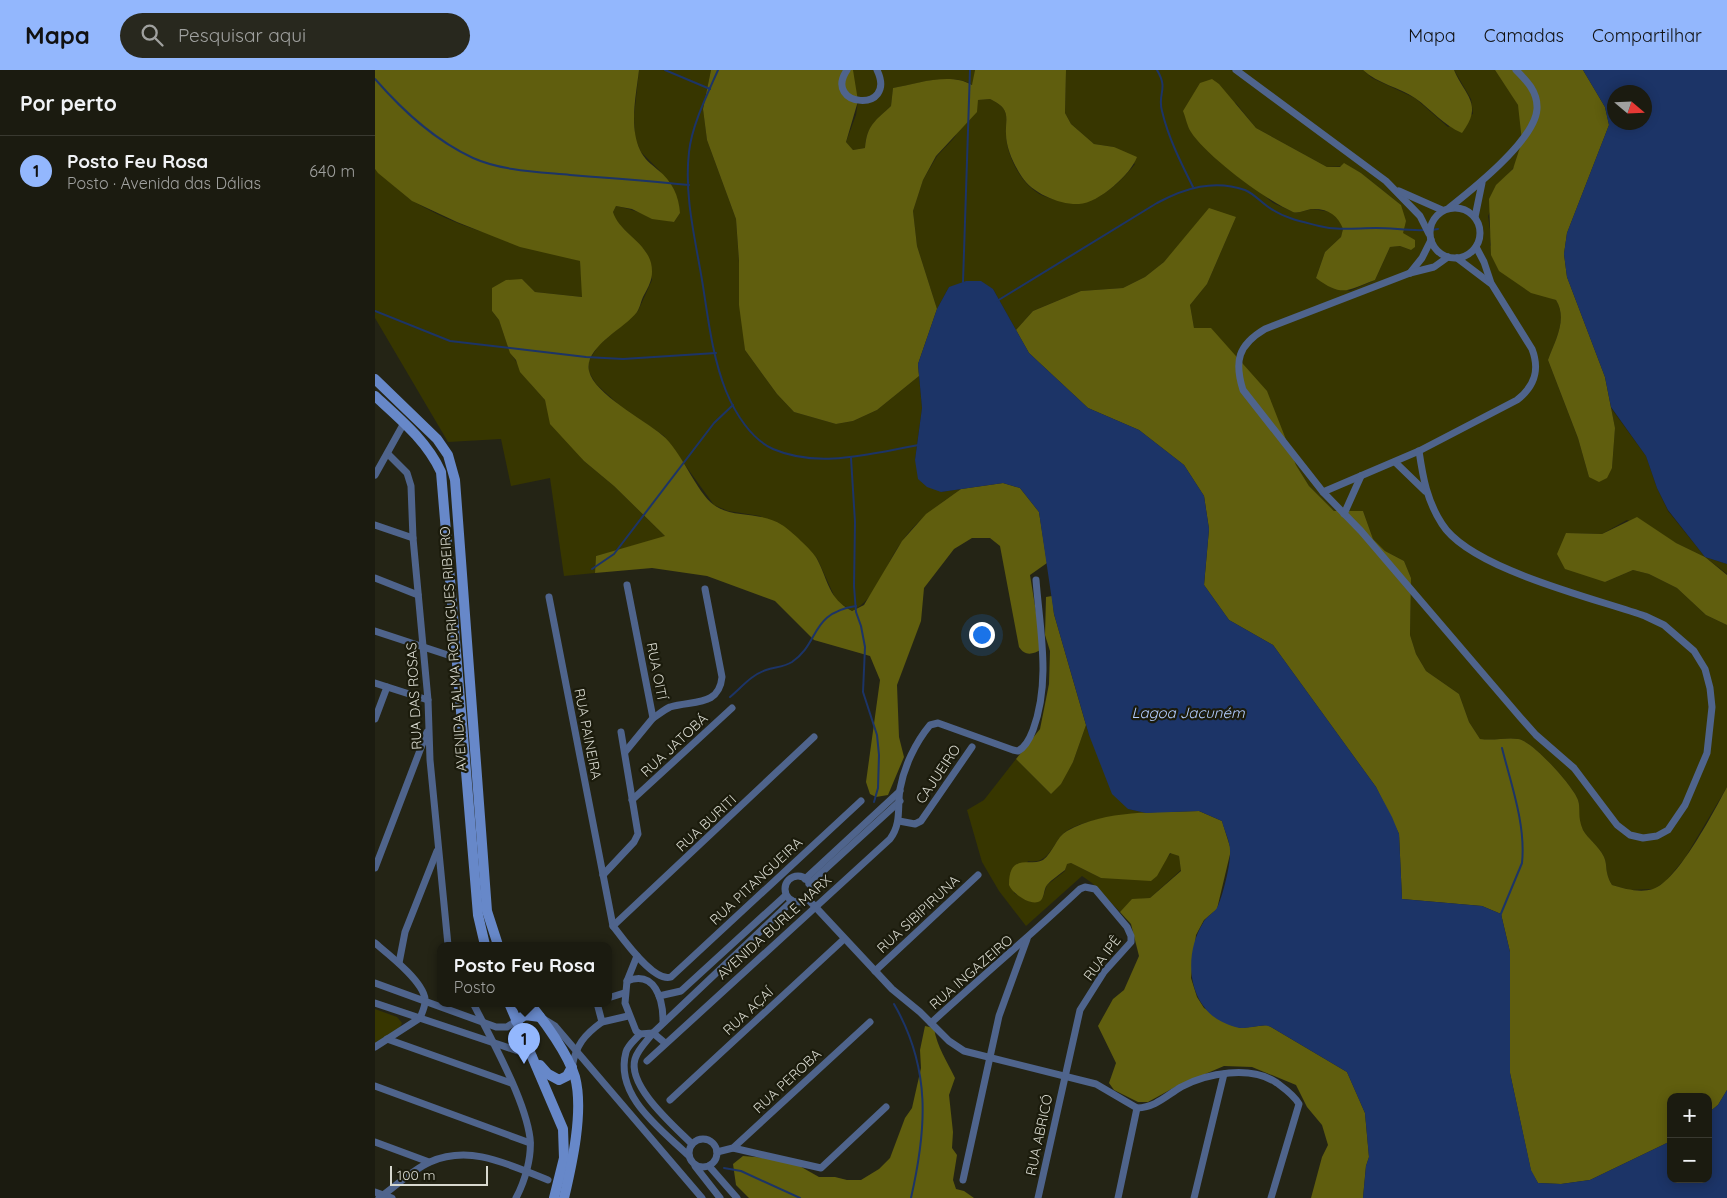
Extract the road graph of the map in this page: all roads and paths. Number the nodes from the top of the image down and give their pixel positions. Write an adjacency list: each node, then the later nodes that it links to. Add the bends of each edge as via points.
1 (877, 70): 4 (street, via 881,77 878,93 865,102 856,101 844,91)
2 (1236, 70): 6 (street)
3 (1516, 70): 5 (street, via 1535,95 1535,121)
4 (845, 72)
5 (1482, 183): 7 (street); 8 (street)
6 (1396, 190): 7 (street); 9 (street, via 1420,216)
7 (1445, 209): 8 (street, via 1456,207); 9 (street, via 1431,223)
8 (1475, 217): 10 (street, via 1480,237)
9 (1430, 237): 11 (street, via 1438,252); 13 (street, via 1422,258)
10 (1476, 247): 12 (street); 14 (street)
11 (1448, 257): 12 (street); 13 (street, via 1434,267)
12 (1457, 258): 14 (street)
13 (1410, 273): 24 (street, via 1265,329 1254,335 1239,356 1237,371 1243,390)
14 (1491, 283): 18 (street, via 1532,349 1537,372 1533,383 1517,400)
15 (375, 379): 69 (main road, AVENIDA TALMA RODRIGUES RIBEIRO, via 437,439 448,455 455,480 487,911)
16 (375, 396): 17 (main road, AVENIDA TALMA RODRIGUES RIBEIRO)
17 (404, 423): 19 (street); 36 (main road, AVENIDA TALMA RODRIGUES RIBEIRO, via 428,450 441,472)
18 (1419, 451): 20 (street); 23 (street)
19 (388, 454): 21 (street); 27 (street, RUA DAS ROSAS, via 407,473 411,486)
20 (1395, 462): 22 (street); 23 (street)
21 (375, 475)
22 (1361, 476): 24 (street); 25 (street)
23 (1425, 491): 25 (street, via 1443,525 1473,552 1503,568 1645,616 1664,625 1694,651 1711,688 1711,728 1707,753 1685,805 1668,830 1643,838 1630,835 1617,825 1575,768 1536,734)
24 (1323, 492): 25 (street)
25 (1344, 514)
26 (375, 526): 27 (street)
27 (413, 538): 32 (street, RUA DAS ROSAS)
28 (375, 578): 32 (street)
29 (1036, 580): 48 (street, AVENIDA BURLE MARX, via 1043,694 1030,739 1018,751 934,723 913,750)
30 (627, 585): 41 (street, RUA OITÍ)
31 (705, 589): 41 (street, via 722,677 721,687 711,699 671,707)
32 (418, 595): 35 (street, RUA DAS ROSAS)
33 (549, 597): 56 (street, RUA PAINEIRA)
34 (375, 631): 35 (street)
35 (425, 648): 36 (street); 39 (street, RUA DAS ROSAS)
36 (457, 658): 68 (main road, AVENIDA TALMA RODRIGUES RIBEIRO, via 478,915)
37 (375, 683): 38 (street)
38 (387, 688): 39 (street); 42 (street)
39 (428, 700): 43 (street, RUA DAS ROSAS)
40 (732, 708): 49 (street, RUA JATOBÁ)
41 (653, 718): 47 (street, RUA OITÍ)
42 (375, 719)
43 (428, 730): 53 (street, RUA DAS ROSAS); 54 (street)
44 (621, 732): 47 (street)
45 (814, 737): 64 (street, RUA BURITI)
46 (972, 747): 52 (street, CAJUEIRO, via 921,821 915,824)
47 (625, 752): 49 (street)
48 (900, 790): 51 (street, AVENIDA BURLE MARX); 59 (street, AVENIDA BURLE MARX)
49 (632, 800): 56 (street, via 638,834)
50 (861, 801): 55 (street, RUA PITANGUEIRA)
51 (900, 801): 52 (street, AVENIDA BURLE MARX); 59 (street, AVENIDA BURLE MARX)
52 (899, 821): 63 (street, AVENIDA BURLE MARX, via 890,839)
53 (438, 848): 67 (street, RUA DAS ROSAS); 72 (street, via 407,924)
54 (375, 868)
55 (784, 873): 58 (street); 71 (street, RUA PITANGUEIRA, via 667,979)
56 (603, 875): 64 (street, RUA PAINEIRA)
57 (978, 875): 74 (street, RUA SIBIPIRUNA)
58 (790, 879): 59 (street, via 797,877); 60 (street, via 785,886)
59 (807, 882): 61 (street, via 810,890)
60 (786, 895): 62 (street); 79 (street, AVENIDA BURLE MARX, via 681,991)
61 (807, 898): 62 (street, via 800,902); 63 (street)
62 (792, 901): 94 (street, AVENIDA BURLE MARX)
63 (814, 908): 66 (street); 101 (street, AVENIDA BURLE MARX)
64 (613, 926): 71 (street)
65 (1027, 939): 97 (street, RUA INGAZEIRO); 106 (street, via 999,1016); 110 (street, RUA IPÊ, via 1085,887 1095,889 1131,936 1129,946 1104,972 1080,1010)
66 (843, 940): 74 (street); 113 (street, RUA AÇAÍ)
67 (448, 942)
68 (484, 942)
69 (497, 942)
70 (375, 943): 72 (street)
71 (637, 956): 73 (street)
72 (399, 963): 81 (street, via 422,991)
73 (633, 969): 75 (street); 76 (street)
74 (875, 971): 97 (street)
75 (641, 978): 76 (street); 79 (street, via 652,983)
76 (627, 981): 78 (street)
77 (375, 983): 81 (street)
78 (624, 993): 80 (street); 89 (street)
79 (659, 996): 94 (street)
80 (612, 997)
81 (426, 1001): 83 (street); 91 (street)
82 (375, 1003): 91 (street)
83 (437, 1005)
84 (443, 1007): 92 (street)
85 (475, 1007): 92 (street)
86 (511, 1007): 93 (main road)
87 (532, 1007): 90 (main road)
88 (598, 1007): 95 (street)
89 (628, 1016): 95 (street); 99 (street)
90 (540, 1017): 93 (main road, via 525,1015); 104 (street, via 555,1026); 108 (main road)
91 (420, 1018): 100 (street); 102 (street)
92 (482, 1021): 93 (street, via 502,1028); 102 (street)
93 (516, 1021): 105 (main road)
94 (663, 1021): 98 (street, AVENIDA BURLE MARX)
95 (602, 1022): 104 (street, via 585,1036)
96 (870, 1022): 119 (street, RUA PEROBA)
97 (931, 1023): 106 (street, via 964,1051)
98 (653, 1033): 99 (street); 101 (street); 118 (street, AVENIDA BURLE MARX, via 635,1058 635,1076 643,1092)
99 (640, 1034): 121 (street, via 626,1051 626,1083 646,1114)
100 (387, 1039): 103 (street); 111 (street)
101 (665, 1042): 107 (street, AVENIDA BURLE MARX)
102 (494, 1044): 105 (street); 111 (street)
103 (375, 1047)
104 (575, 1051): 108 (street); 134 (street)
105 (533, 1056): 108 (main road, via 548,1074 559,1080 567,1076); 132 (main road, via 561,1120 565,1138 564,1158)
106 (989, 1059): 110 (street); 127 (street)
107 (647, 1061)
108 (572, 1067): 133 (main road, via 577,1092 576,1130 573,1162)
109 (1224, 1074): 115 (street, via 1182,1087 1156,1105); 139 (street); 140 (street, via 1273,1080 1297,1101 1298,1110)
110 (1065, 1077): 115 (street, via 1096,1084); 137 (street, RUA ABRICÓ)
111 (511, 1083): 117 (street, via 525,1115)
112 (375, 1086): 117 (street)
113 (670, 1100)
114 (886, 1107): 119 (street, via 821,1168)
115 (1137, 1108): 138 (street)
116 (375, 1142): 122 (street)
117 (530, 1143): 125 (street)
118 (692, 1144): 120 (street, via 704,1139 713,1144); 121 (street)
119 (733, 1148): 120 (street, RUA PEROBA)
120 (717, 1152): 124 (street)
121 (689, 1156): 123 (street)
122 (429, 1162): 125 (street, via 455,1155 476,1154); 129 (street)
123 (693, 1163): 124 (street); 135 (street)
124 (709, 1166): 136 (street)
125 (526, 1172): 126 (street); 131 (street)
126 (548, 1180)
127 (963, 1180)
128 (375, 1192): 129 (street)
129 (381, 1197): 130 (street)
130 (392, 1198)
131 (516, 1198)
132 (554, 1198)
133 (564, 1198)
134 (702, 1198)
135 (720, 1198)
136 (737, 1198)
137 (1038, 1198)
138 (1118, 1198)
139 (1194, 1198)
140 (1271, 1198)

